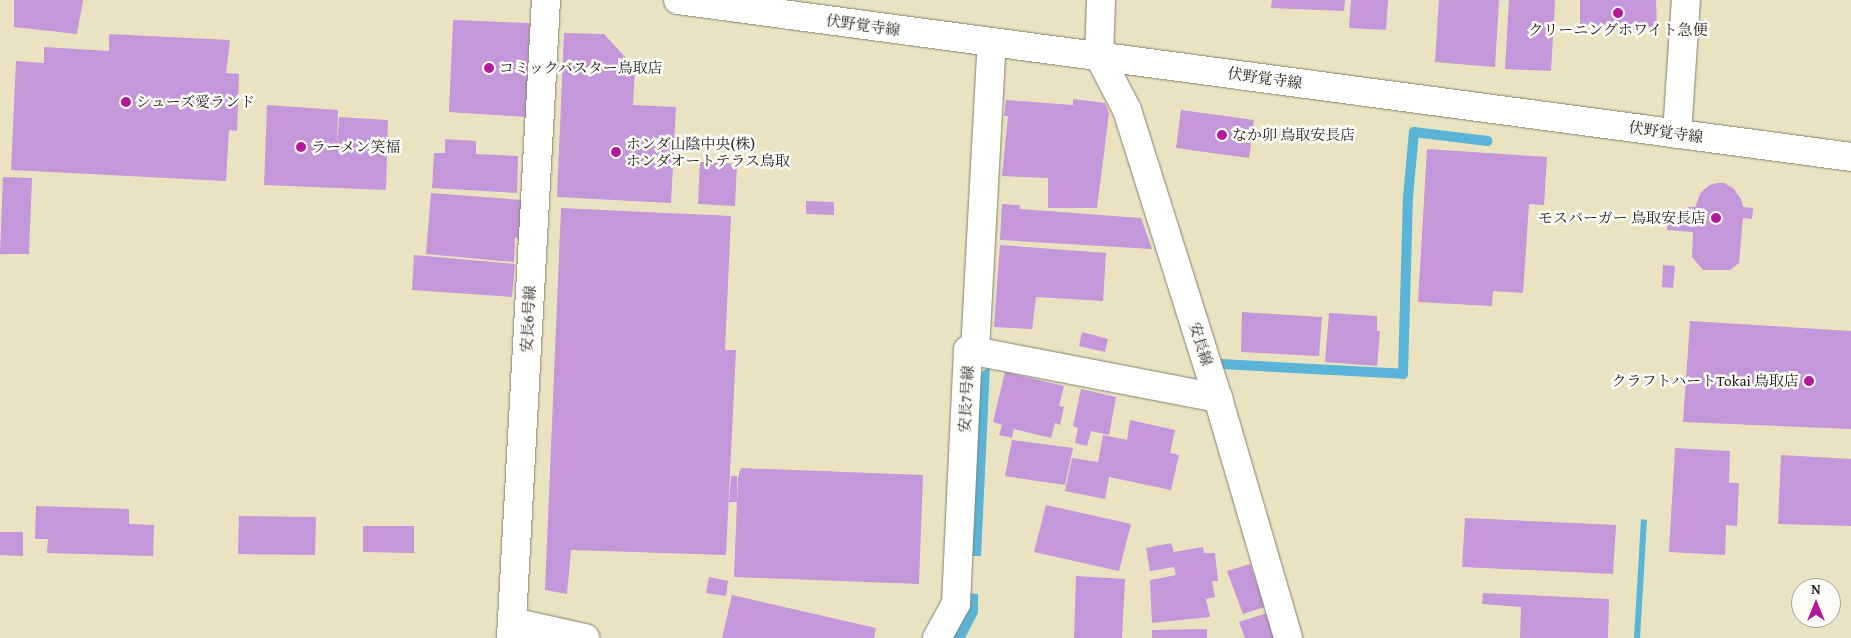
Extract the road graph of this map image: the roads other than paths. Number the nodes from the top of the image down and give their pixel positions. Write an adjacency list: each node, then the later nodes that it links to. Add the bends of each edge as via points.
1 (546, 0): 12 (street, 安長6号線)
2 (678, 0): 5 (street, 伏野覚寺線)
3 (1101, 0): 7 (street)
4 (1686, 0): 8 (street)
5 (741, 4): 6 (street, 伏野覚寺線)
6 (992, 42): 7 (street, 伏野覚寺線); 10 (street)
7 (1099, 56): 8 (street, 伏野覚寺線); 11 (street, 安長線, via 1127,110)
8 (1677, 134): 9 (street, 伏野覚寺線)
9 (1851, 157)
10 (975, 351): 11 (street, 安長7号線); 14 (street, 安長7号線, via 968,350 956,604)
11 (1218, 398): 15 (street, 安長線)
12 (511, 630): 13 (street)
13 (585, 638)
14 (936, 638)
15 (1288, 638)

